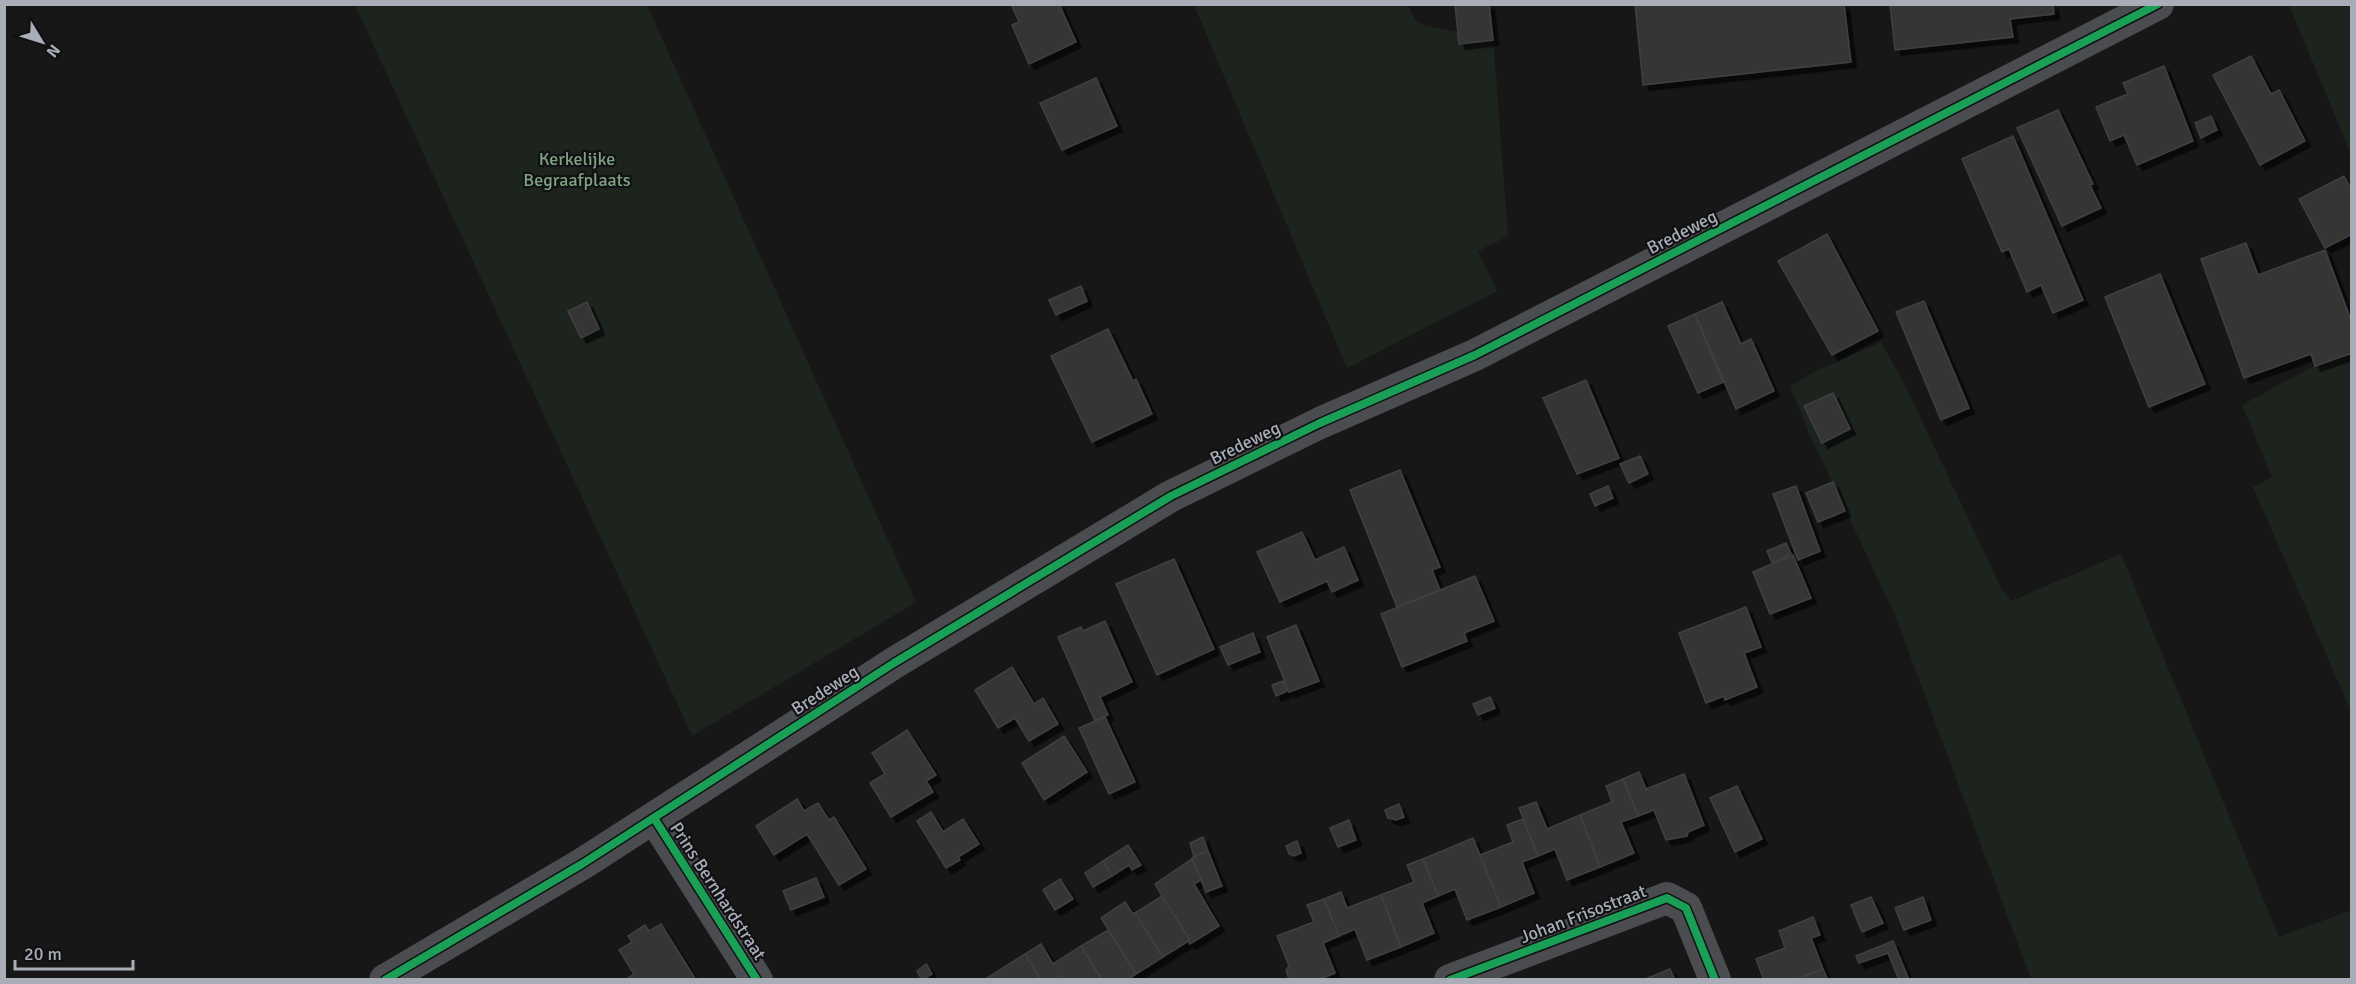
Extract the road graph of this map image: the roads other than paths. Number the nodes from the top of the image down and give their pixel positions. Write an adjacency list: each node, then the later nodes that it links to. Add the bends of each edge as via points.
1 (2158, 4): 2 (street, Bredeweg, via 1475,355 1320,423 1171,496 894,663)
2 (654, 818): 3 (street, Bredeweg); 4 (street, Prins Bernhardstraat)
3 (385, 980)
4 (757, 980)
5 (1450, 980): 6 (street, Johan Frisostraat, via 1667,898 1686,908)
6 (1715, 980)

